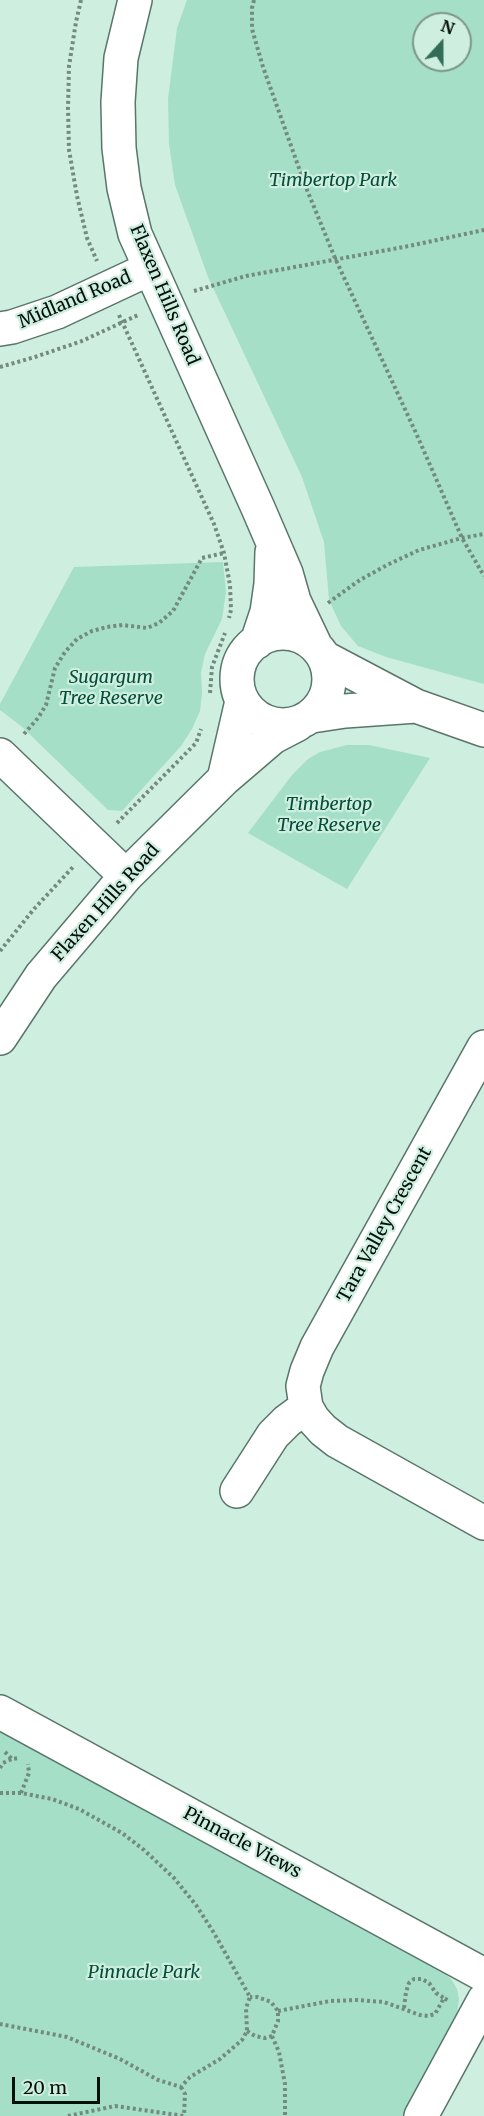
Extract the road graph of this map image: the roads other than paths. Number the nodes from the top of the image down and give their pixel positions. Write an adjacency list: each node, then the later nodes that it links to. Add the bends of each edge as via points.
1 (135, 0): 2 (street, Flaxen Hills Road, via 122,58 119,148 135,234)
2 (149, 269): 3 (street, Midland Road, via 57,312); 4 (street, Flaxen Hills Road)
3 (0, 328)
4 (272, 542): 5 (street, Flaxen Hills Road, via 267,612); 6 (street, Flaxen Hills Road, via 294,600)
5 (257, 642): 6 (street, via 281,633 294,634); 7 (street, via 240,662 237,675)
6 (320, 652): 8 (street); 9 (street, via 329,670 330,683 321,707)
7 (242, 701): 9 (street, via 266,722 285,726); 12 (street)
8 (416, 706): 9 (street, via 345,711); 10 (street)
9 (305, 720): 12 (street, Flaxen Hills Road, via 273,737)
10 (484, 730)
11 (12, 745): 13 (street, via 95,845)
12 (224, 779): 13 (street, Flaxen Hills Road)
13 (126, 876): 14 (street, Flaxen Hills Road, via 41,976)
14 (0, 1038)
15 (484, 1047): 16 (street, Tara Valley Crescent, via 317,1347 303,1386)
16 (306, 1407): 17 (street, via 273,1435); 18 (street, via 323,1431 338,1441)
17 (237, 1491)
18 (484, 1523)
19 (0, 1712): 20 (street, Pinnacle Views)
20 (484, 1975)
21 (480, 2007): 22 (street)
22 (421, 2116)

